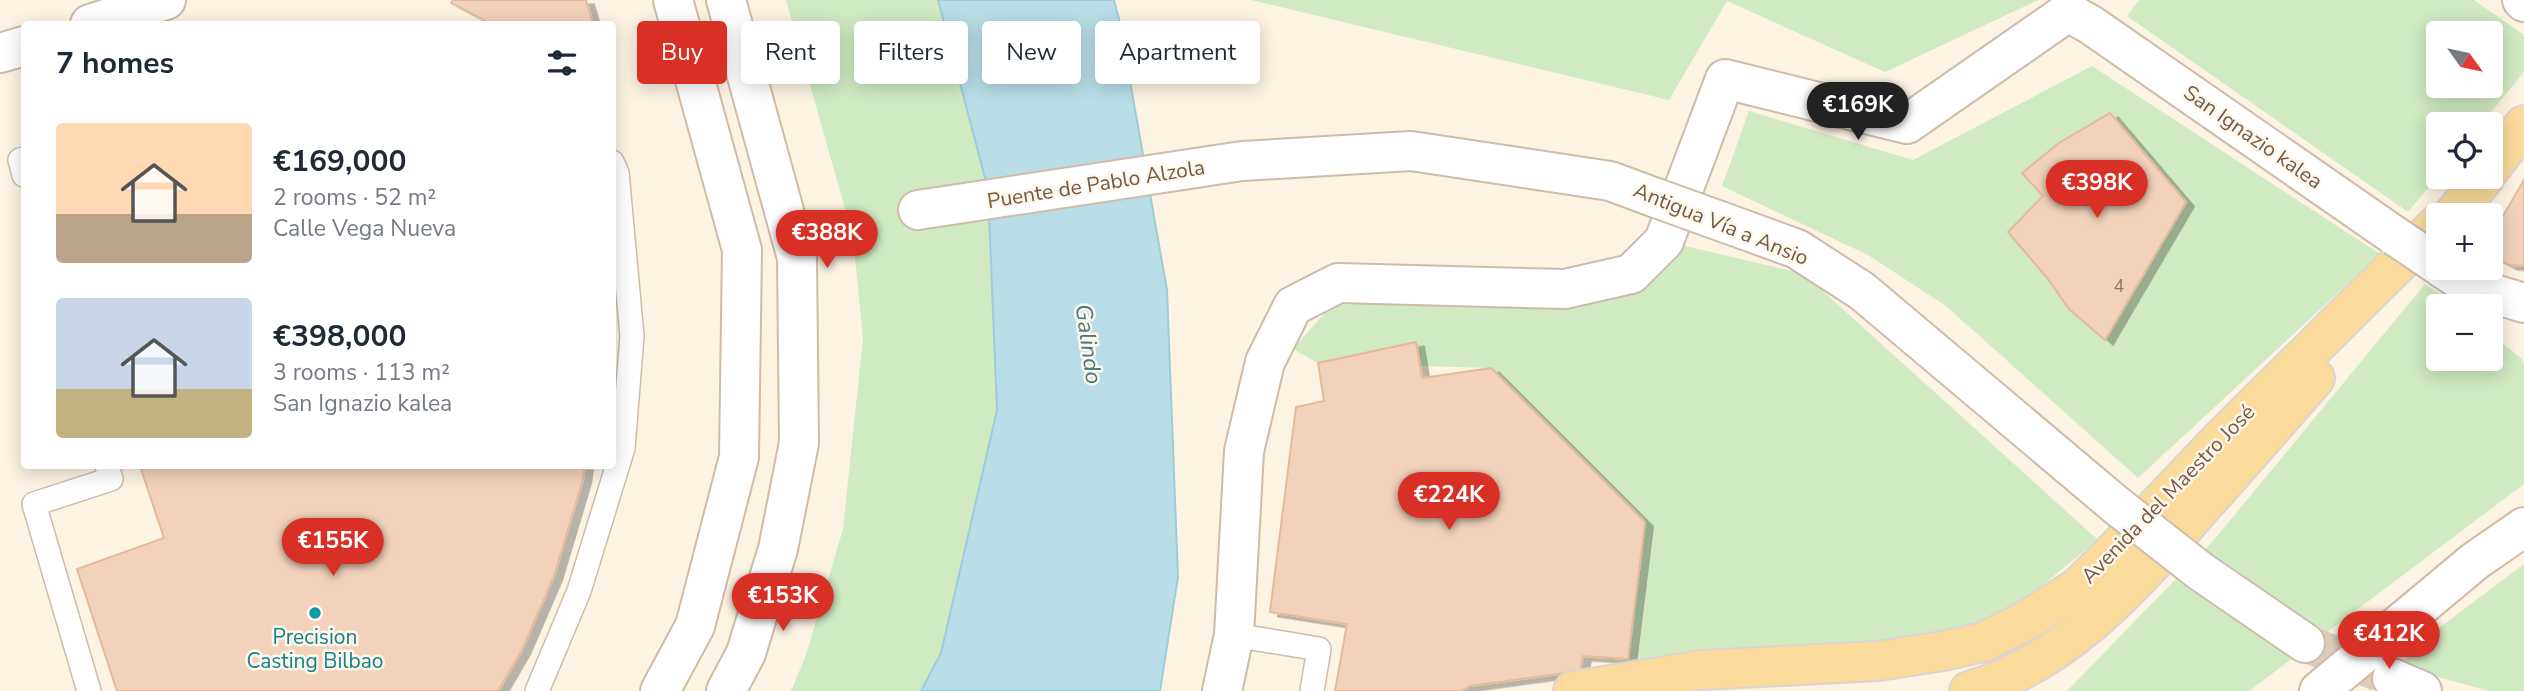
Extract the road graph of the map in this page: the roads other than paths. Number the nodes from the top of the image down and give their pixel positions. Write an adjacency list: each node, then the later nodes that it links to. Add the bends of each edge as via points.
1 (166, 0): 5 (street)
2 (673, 0): 30 (street, via 742,250 739,457 695,626)
3 (726, 0): 31 (street, via 797,258 799,443 778,549 746,653)
4 (2090, 12): 19 (street, San Ignazio kalea, bridge); 25 (street, via 1907,124 1725,79 1664,241 1631,274 1565,289 1338,282 1293,306 1265,362 1244,451)
5 (100, 21)
6 (21, 47): 7 (street)
7 (0, 54)
8 (2524, 125): 9 (main road)
9 (2503, 152)
10 (1242, 161): 16 (street, Puente de Pablo Alzola); 26 (street, Antigua Vía a Ansio, bridge, via 1411,151 1610,181 1797,249 1862,291 2200,571)
11 (616, 171): 29 (lane, via 632,336 623,448 579,591)
12 (2472, 189): 14 (main road)
13 (2474, 189): 15 (main road)
14 (2459, 203)
15 (2463, 203)
16 (934, 209)
17 (2426, 238): 22 (main road)
18 (2426, 246): 22 (main road)
19 (2426, 257)
20 (2465, 280): 21 (street)
21 (2524, 303)
22 (2369, 304): 34 (main road, Avenida del Maestro José, via 2230,430 2077,588 1983,642 1878,661 1702,670); 35 (main road, Avenida del Maestro José, via 2135,583 2085,630 2044,657 1996,683)
23 (108, 469): 28 (lane, via 111,479 34,504)
24 (2524, 527): 27 (street, via 2475,561)
25 (1234, 635): 32 (street); 33 (lane, via 1319,649)
26 (2305, 643)
27 (2323, 689)
28 (89, 691)
29 (537, 691)
30 (660, 691)
31 (726, 691)
32 (1222, 691)
33 (1312, 691)
34 (1573, 691)
35 (1969, 691)

